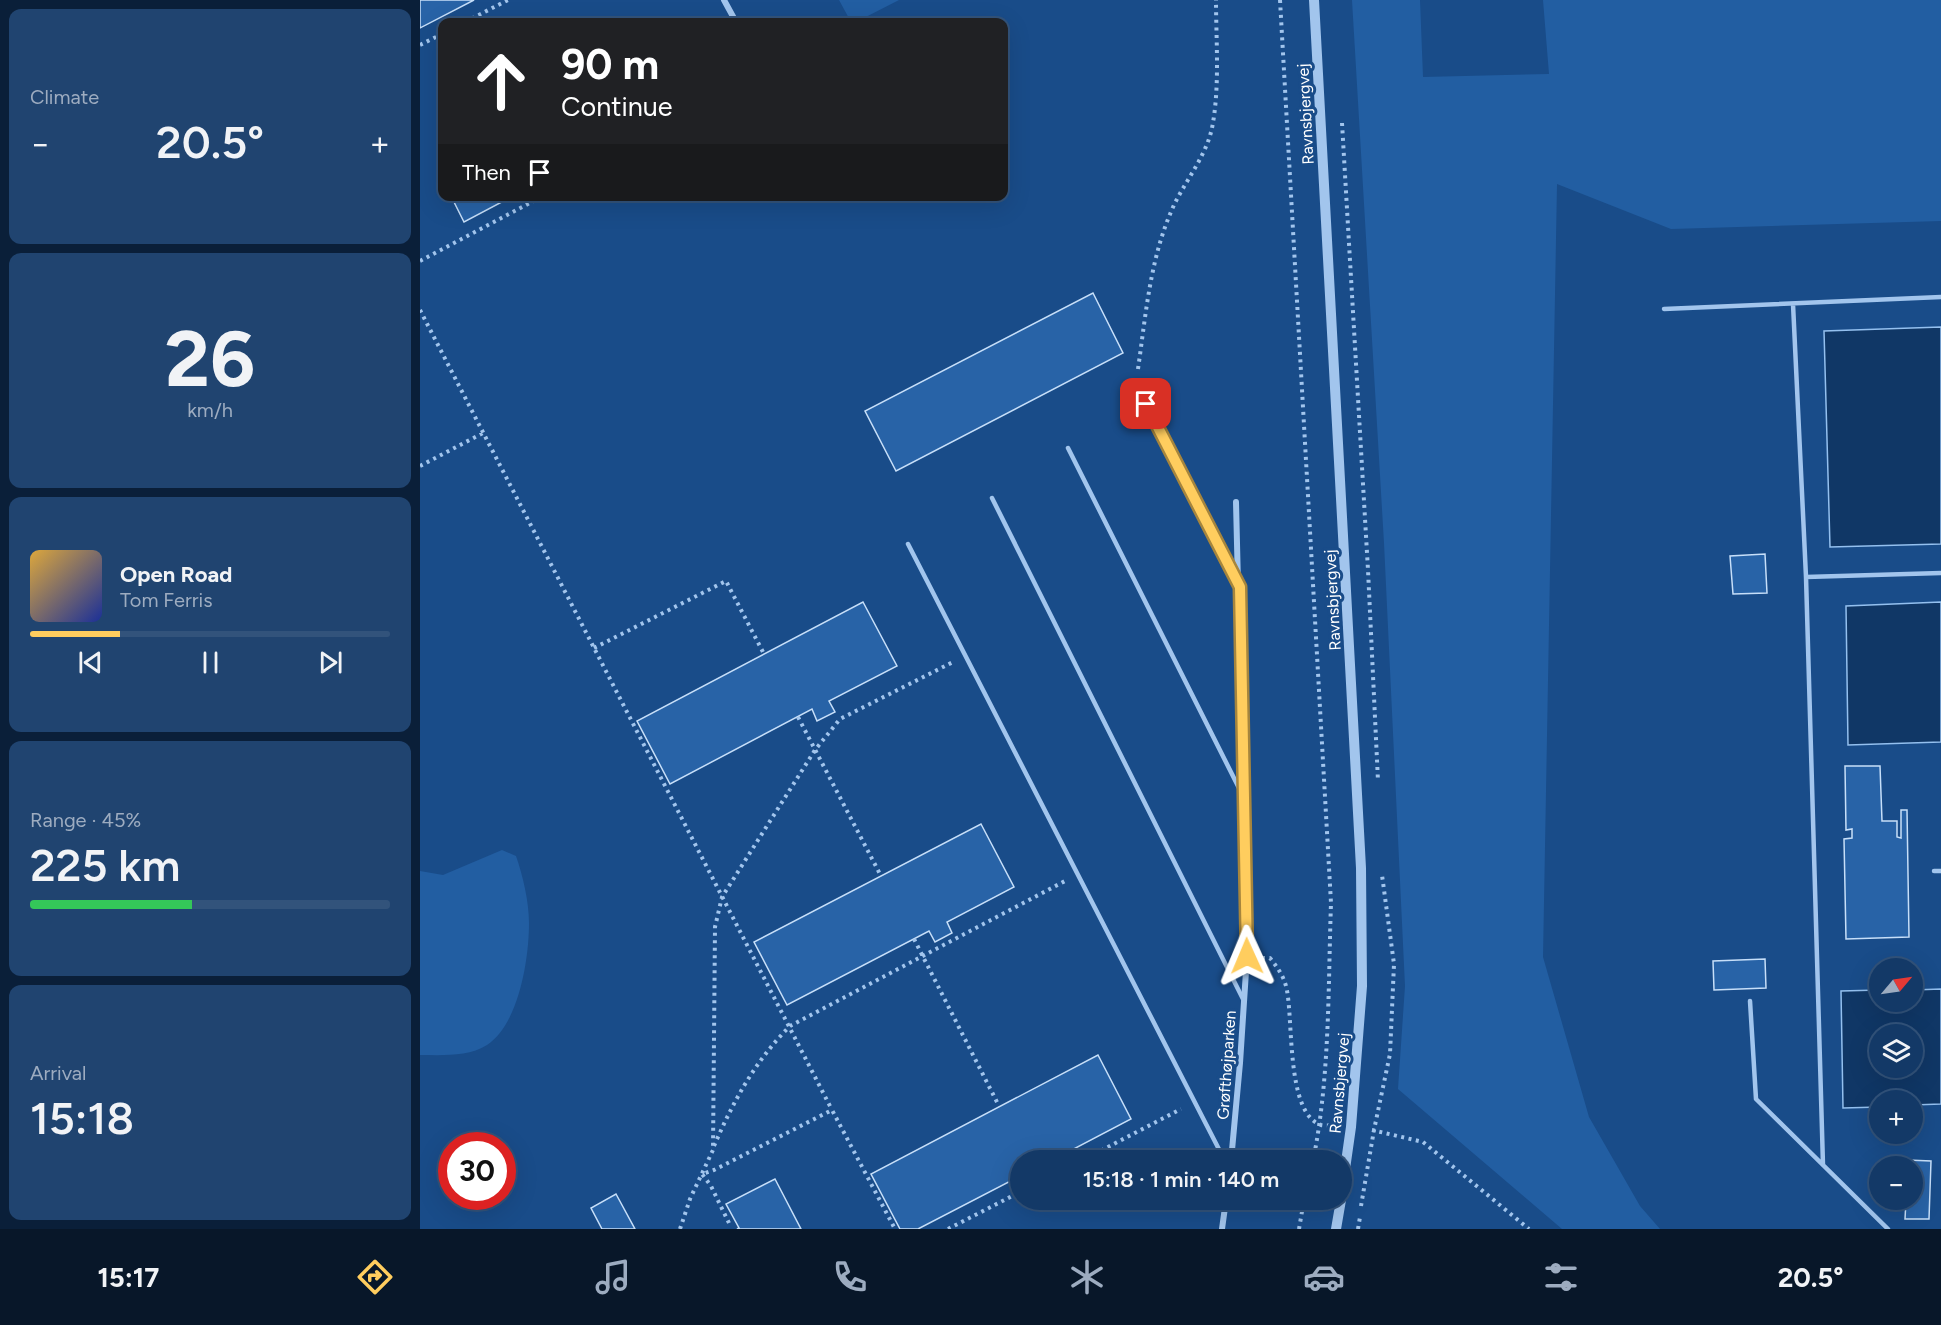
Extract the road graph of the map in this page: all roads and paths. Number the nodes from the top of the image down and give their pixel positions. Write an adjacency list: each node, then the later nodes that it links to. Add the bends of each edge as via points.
1 (508, 0): 6 (path)
2 (724, 0): 7 (street)
3 (1215, 0): 17 (path, via 1212,129 1174,206 1153,263)
4 (1280, 0): 49 (path, via 1331,903)
5 (1314, 0): 50 (street, Ravnsbjergvej, via 1361,868 1362,986)
6 (473, 18)
7 (734, 18)
8 (438, 36): 9 (path)
9 (420, 45)
10 (1342, 119): 32 (path)
11 (534, 201): 12 (path)
12 (420, 261)
13 (1941, 297): 14 (lane)
14 (1793, 304): 15 (lane); 25 (lane)
15 (1664, 309)
16 (420, 310): 18 (path)
17 (1136, 384): 26 (lane)
18 (483, 433): 20 (path); 27 (path)
19 (1068, 448): 33 (lane)
20 (420, 466)
21 (992, 498): 44 (lane)
22 (1236, 502): 26 (street, Grøfthøjparken)
23 (908, 544): 29 (lane)
24 (1941, 573): 25 (lane)
25 (1806, 577): 58 (lane)
26 (1240, 587): 33 (street, Grøfthøjparken)
27 (594, 648): 28 (path, via 726,581); 39 (path)
28 (764, 654)
29 (965, 656): 31 (path, via 840,719); 37 (lane)
30 (798, 717): 31 (path)
31 (815, 750): 38 (path); 39 (path)
32 (1378, 784)
33 (1244, 799): 42 (street, Grøfthøjparken)
34 (1382, 866): 51 (path, via 1394,964 1390,1054)
35 (1934, 871): 36 (lane)
36 (1941, 871)
37 (1078, 875): 41 (path); 46 (lane)
38 (881, 876)
39 (722, 897): 45 (path); 52 (path, via 715,927)
40 (914, 939): 41 (path)
41 (922, 955): 45 (path); 47 (path)
42 (1247, 956): 44 (street, Grøfthøjparken); 49 (path, via 1270,958 1287,987 1296,1082 1302,1104)
43 (1750, 1001): 58 (lane, via 1756,1099)
44 (1244, 1002): 55 (street, Grøfthøjparken)
45 (790, 1026): 48 (path); 52 (path, via 770,1045 751,1073)
46 (1195, 1102): 53 (path); 54 (lane)
47 (999, 1106)
48 (832, 1110): 59 (path); 66 (path)
49 (1320, 1125): 50 (path); 56 (path)
50 (1351, 1127): 51 (path); 57 (street, Ravnsbjergvej)
51 (1374, 1130): 71 (path); 72 (path, via 1422,1142)
52 (713, 1150): 59 (path)
53 (1102, 1150)
54 (1220, 1150)
55 (1232, 1150)
56 (1315, 1150)
57 (1348, 1150)
58 (1823, 1165): 73 (lane)
59 (702, 1174): 64 (path); 65 (path)
60 (1010, 1197): 67 (path)
61 (1225, 1210): 68 (street)
62 (1303, 1210): 69 (path)
63 (1339, 1210): 70 (street, Ravnsbjergvej)
64 (729, 1223)
65 (680, 1229)
66 (895, 1229)
67 (948, 1229)
68 (1222, 1229)
69 (1299, 1229)
70 (1336, 1229)
71 (1358, 1229)
72 (1529, 1229)
73 (1888, 1229)

